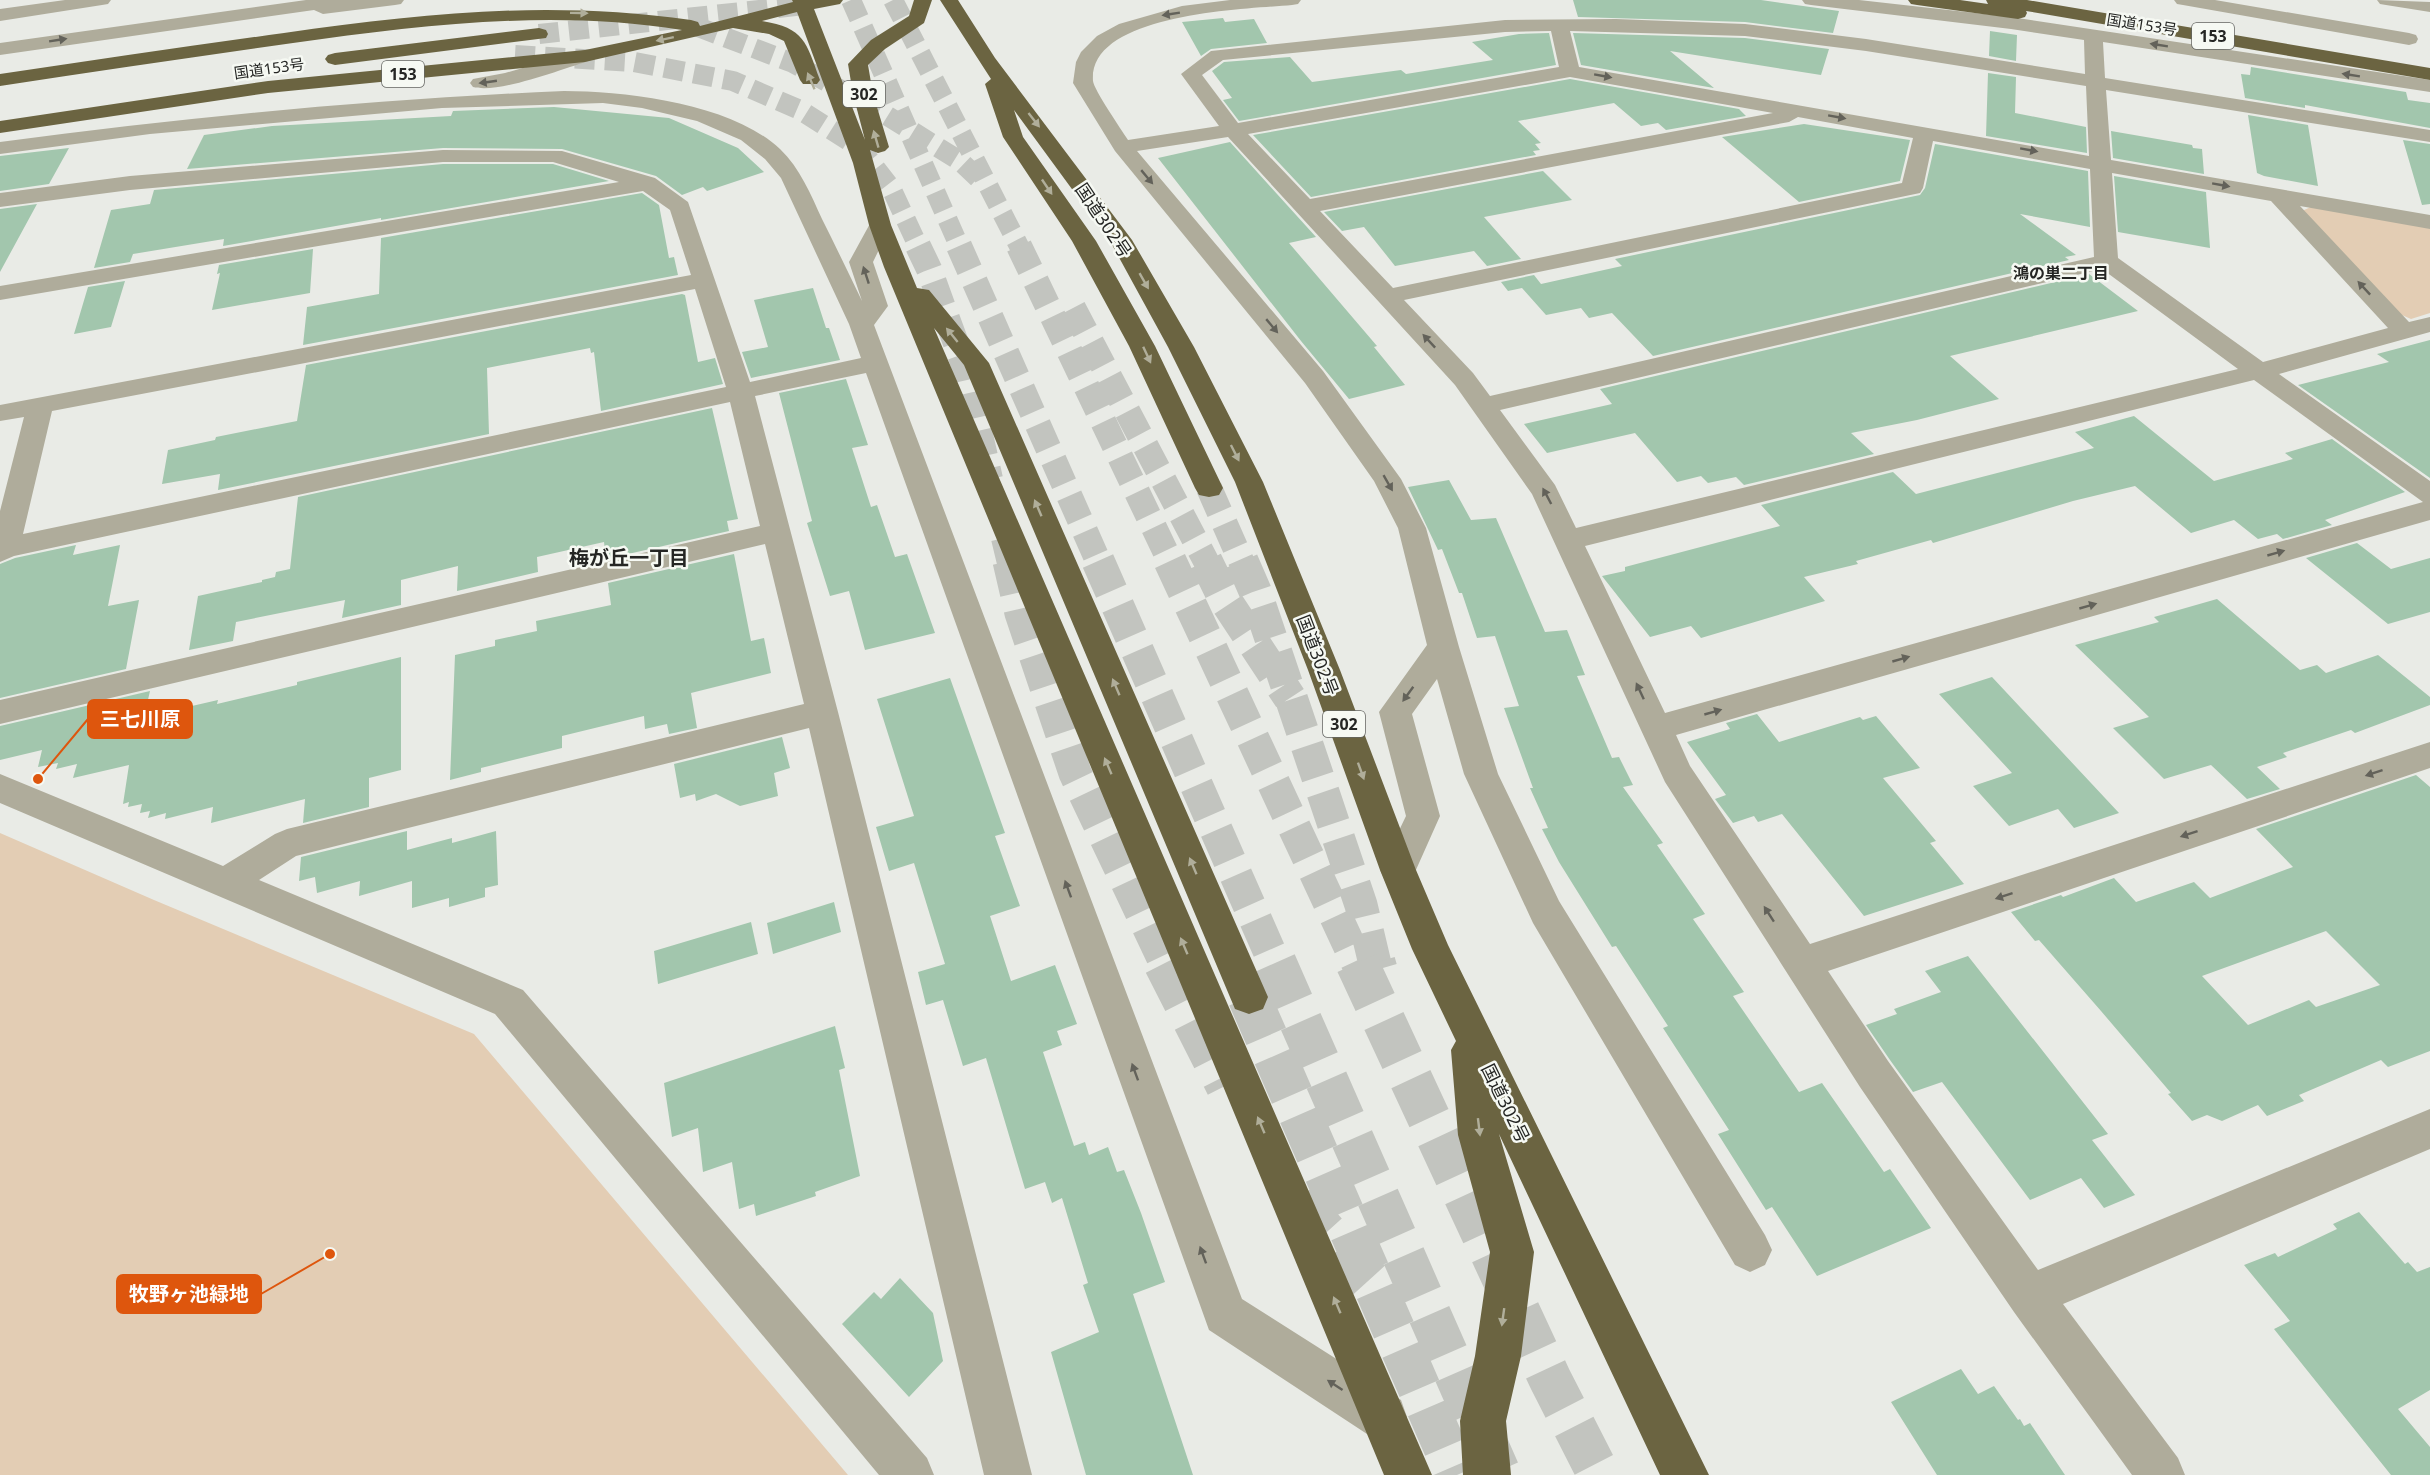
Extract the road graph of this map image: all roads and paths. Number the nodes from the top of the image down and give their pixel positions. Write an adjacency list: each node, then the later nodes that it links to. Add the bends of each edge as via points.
1 (102, 0): 18 (street)
2 (344, 0): 16 (street)
3 (395, 0): 16 (street, via 300,12)
4 (468, 0): 32 (highway)
5 (1292, 0): 50 (street, one-way to 50, via 1156,16 1108,37 1088,56 1083,82)
6 (1811, 0): 23 (street)
7 (1917, 0): 24 (highway, 153)
8 (1995, 0): 24 (highway, 国道153号 / 153)
9 (2074, 0): 19 (highway, 国道153号 / 153)
10 (2183, 0): 19 (street)
11 (2386, 0): 14 (street)
12 (813, 1): 21 (highway, 153); 52 (highway, 302)
13 (941, 1): 30 (highway, 国道302号 / 302); 58 (highway, 302, one-way to 13, via 885,170 858,64 879,42)
14 (2430, 7)
15 (2165, 8): 19 (highway, 153)
16 (264, 10): 26 (street, one-way to 16)
17 (536, 12): 40 (highway, 国道153号 / 153)
18 (0, 15)
19 (2219, 15): 24 (highway, 国道153号 / 153); 25 (street)
20 (1558, 26): 34 (street); 38 (street, via 1745,30); 47 (street, via 1505,26 1218,56 1191,74)
21 (707, 27): 28 (highway, 153, one-way to 28); 37 (highway, one-way to 21, via 432,17 597,13); 41 (highway, 302, one-way to 21, via 790,36 764,27)
22 (539, 34): 31 (highway, 国道153号 / 153)
23 (2093, 36): 38 (street); 39 (street, one-way to 23)
24 (2271, 39): 29 (highway, 国道153号 / 153); 35 (highway, 国道153号 / 153)
25 (2409, 39)
26 (0, 49)
27 (515, 55): 44 (highway, via 241,79)
28 (585, 56): 45 (highway, 153, via 268,87); 46 (street, one-way to 46, via 507,80 210,111)
29 (2430, 58)
30 (987, 60): 74 (highway, one-way to 74, via 1013,137 1095,260 1142,346); 86 (highway, 国道302号 / 302, one-way to 86, via 1121,240 1181,347 1249,482)
31 (319, 61)
32 (0, 68)
33 (272, 68): 36 (highway, 国道153号)
34 (1570, 70): 42 (street, one-way to 42); 47 (street)
35 (2430, 74)
36 (201, 78)
37 (0, 80)
38 (2096, 82): 49 (street); 53 (street)
39 (2430, 86)
40 (0, 90)
41 (816, 93)
42 (1810, 112): 48 (street, one-way to 48); 57 (street)
43 (824, 113): 52 (highway, 302, via 835,138)
44 (0, 114)
45 (0, 127)
46 (150, 128): 51 (street); 65 (street, via 442,102 564,97 642,102 704,117 748,136 773,154 791,177)
47 (1233, 130): 50 (street); 57 (street)
48 (1925, 132): 53 (street, one-way to 53); 64 (street, via 1912,188)
49 (2430, 136)
50 (1122, 147): 80 (street, one-way to 80, via 1314,377 1387,479 1412,528)
51 (0, 148)
52 (864, 163): 58 (highway, 302)
53 (2099, 163): 55 (street, one-way to 55); 60 (street)
54 (647, 183): 56 (street, via 554,156 443,156 130,183); 62 (street, via 680,207); 63 (street)
55 (2278, 195): 59 (street); 67 (street, one-way to 55)
56 (0, 200)
57 (1305, 207): 64 (street)
58 (879, 220): 61 (highway, 302); 65 (street, one-way to 58, via 876,306 861,262)
59 (2430, 222)
60 (2106, 261): 69 (street); 72 (street)
61 (896, 267): 89 (highway, one-way to 61, via 976,363); 94 (highway, 302, one-way to 61)
62 (704, 280): 70 (street); 71 (street)
63 (0, 293)
64 (1387, 296): 72 (street, one-way to 64)
65 (861, 324): 68 (street)
66 (2430, 324): 67 (street)
67 (2404, 331): 69 (street)
68 (875, 363): 70 (street); 94 (street, one-way to 68, via 1224,1314)
69 (2260, 371): 75 (street); 78 (street)
70 (741, 392): 77 (street); 79 (street)
71 (40, 406): 73 (street); 79 (street)
72 (1484, 406): 78 (street, one-way to 72, via 1545,492)
73 (0, 413)
74 (1209, 488)
75 (2430, 495)
76 (2430, 510): 83 (street, one-way to 76)
77 (776, 532): 81 (street); 82 (street)
78 (1568, 540): 83 (street, one-way to 78)
79 (3, 550)
80 (1443, 647): 86 (street, one-way to 86, via 1395,712 1423,816); 92 (street, via 1481,774 1546,912)
81 (0, 712)
82 (822, 712): 87 (street, via 287,844); 96 (street)
83 (1657, 728): 88 (street, one-way to 83, via 1677,773)
84 (2430, 755): 88 (street, one-way to 88)
85 (0, 788): 87 (street)
86 (1398, 870): 90 (highway, 国道302号 / 302)
87 (225, 883): 95 (street, via 509,1002)
88 (1801, 963): 93 (street)
89 (1249, 997)
90 (1469, 1027): 98 (highway, one-way to 98, via 1479,1135 1512,1251 1498,1356 1483,1421); 99 (highway, 国道302号 / 302)
91 (2430, 1130): 93 (street)
92 (1750, 1250)
93 (2030, 1296): 100 (street)
94 (1384, 1417): 97 (highway, 302)
95 (910, 1475)
96 (1008, 1475)
97 (1408, 1475)
98 (1487, 1475)
99 (1685, 1475)
100 (2161, 1475)

